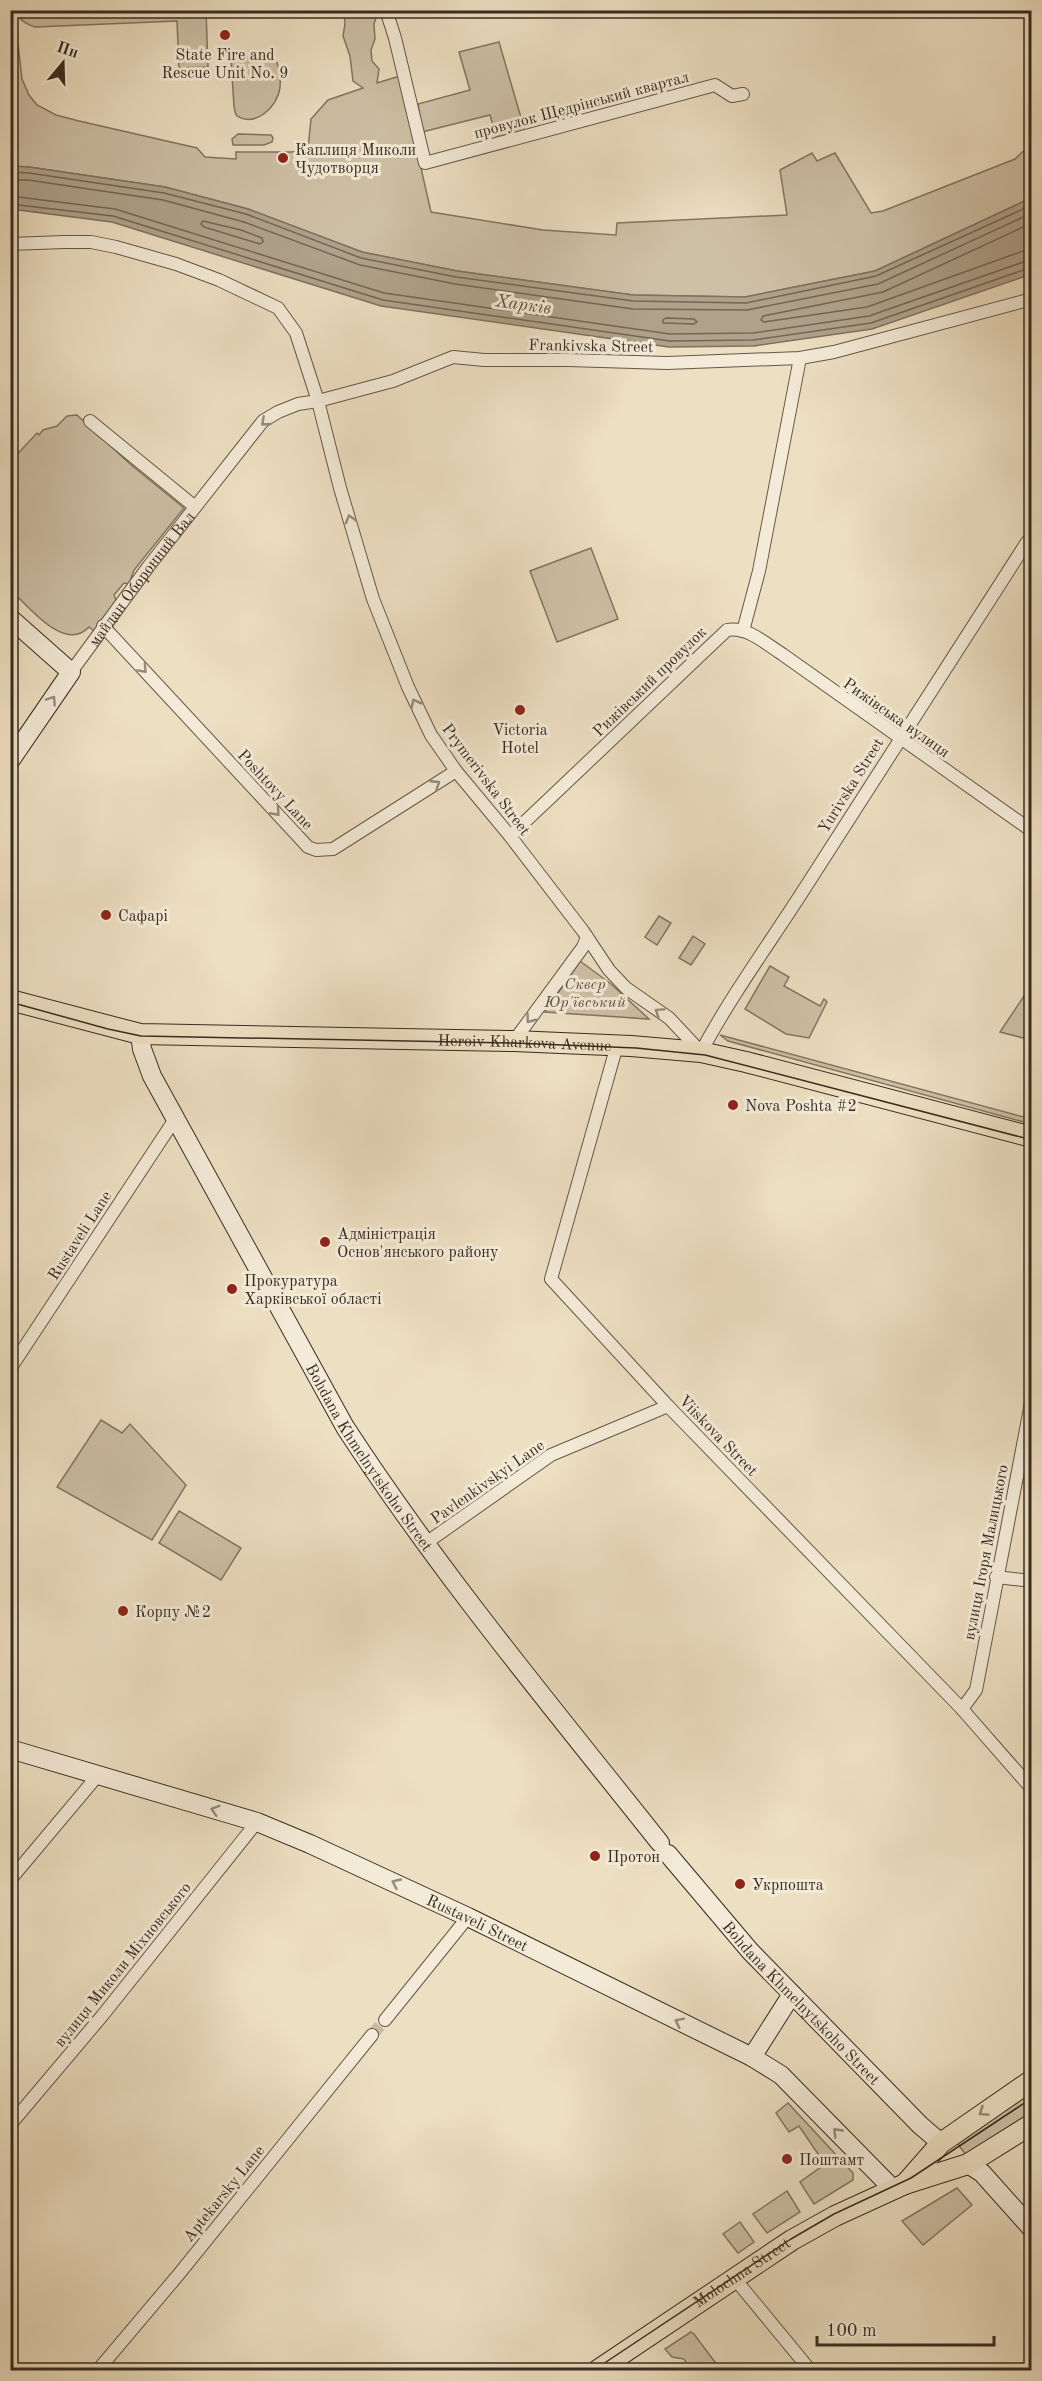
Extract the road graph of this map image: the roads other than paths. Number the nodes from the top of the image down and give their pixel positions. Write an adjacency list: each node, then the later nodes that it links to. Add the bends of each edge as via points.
1 (386, 10): 2 (street, провулок Щедрінський квартал, via 425,163 715,85 732,96)
2 (743, 94)
3 (10, 244): 6 (street, Prymerivska Street, via 64,242 116,247 176,264 258,297 278,308 296,333)
4 (1032, 299): 5 (street, Frankivska Street)
5 (800, 358): 6 (street, Frankivska Street, via 667,363 453,357 393,381); 12 (street, via 759,571)
6 (318, 401): 8 (street, Frankivska Street, one-way to 8, via 298,404 263,421); 16 (street, Prymerivska Street, one-way to 6, via 431,735 373,599)
7 (90, 421): 8 (street, майдан Оборонний Вал)
8 (195, 507): 11 (street, майдан Оборонний Вал)
9 (1032, 538): 14 (street, Yurivska Street)
10 (10, 618): 13 (main road)
11 (103, 626): 13 (street, майдан Оборонний Вал); 16 (street, Poshtovy Lane, one-way to 16, via 308,847 333,849)
12 (743, 631): 14 (street, Рижівська вулиця, via 782,654); 18 (street, Рижівський провулок, via 727,630)
13 (71, 672): 15 (main road, майдан Оборонний Вал, one-way to 13)
14 (899, 739): 17 (street, Рижівська вулиця); 24 (street, Yurivska Street, via 763,955 718,1018)
15 (10, 761)
16 (456, 771): 18 (street, Prymerivska Street)
17 (1032, 831)
18 (510, 836): 19 (street, Prymerivska Street)
19 (587, 937): 22 (street, one-way to 22); 24 (street, Prymerivska Street, one-way to 19, via 669,1018 626,988)
20 (10, 1000): 21 (main road, Heroiv Kharkova Avenue)
21 (141, 1034): 22 (main road, Heroiv Kharkova Avenue); 25 (main road, Bohdana Khmelnytskoho Street, via 144,1058)
22 (514, 1041): 23 (main road, Heroiv Kharkova Avenue)
23 (617, 1045): 24 (main road, Heroiv Kharkova Avenue); 29 (street, Viiskova Street, via 551,1279)
24 (701, 1052): 26 (main road, Heroiv Kharkova Avenue)
25 (175, 1119): 27 (street, Rustaveli Lane); 30 (main road, Bohdana Khmelnytskoho Street, via 345,1427)
26 (1032, 1137)
27 (10, 1369)
28 (1032, 1398): 31 (street, вулиця Ігоря Малицького)
29 (668, 1406): 30 (street, Pavlenkivskyi Lane, via 550,1455); 33 (street, Viiskova Street)
30 (426, 1543): 40 (main road, Bohdana Khmelnytskoho Street, via 664,1849 750,1952)
31 (996, 1576): 32 (street); 33 (street, вулиця Ігоря Малицького, via 975,1690)
32 (1032, 1581)
33 (962, 1709): 36 (street, Viiskova Street)
34 (10, 1749): 35 (main road, Rustaveli Street)
35 (99, 1774): 37 (main road, Rustaveli Street, one-way to 35); 38 (street)
36 (1032, 1789)
37 (257, 1822): 39 (main road, Rustaveli Street, one-way to 37); 45 (street, вулиця Миколи Міхновського)
38 (10, 1880)
39 (468, 1917): 41 (street); 43 (main road, Rustaveli Street, one-way to 39)
40 (792, 1994): 43 (main road); 47 (main road, Bohdana Khmelnytskoho Street)
41 (385, 2020)
42 (372, 2035): 52 (street, Aptekarsky Lane)
43 (752, 2057): 49 (main road, Rustaveli Street, one-way to 43, via 781,2075)
44 (1032, 2080): 47 (main road, one-way to 47)
45 (10, 2124)
46 (1032, 2124): 48 (main road, Molochna Street)
47 (941, 2143): 48 (main road); 49 (main road)
48 (969, 2164): 49 (main road, Molochna Street); 50 (main road, via 982,2173)
49 (899, 2187): 51 (main road, Molochna Street, via 792,2240)
50 (1032, 2229)
51 (735, 2279): 53 (main road, Molochna Street); 54 (street)
52 (99, 2370)
53 (598, 2370)
54 (810, 2370)

